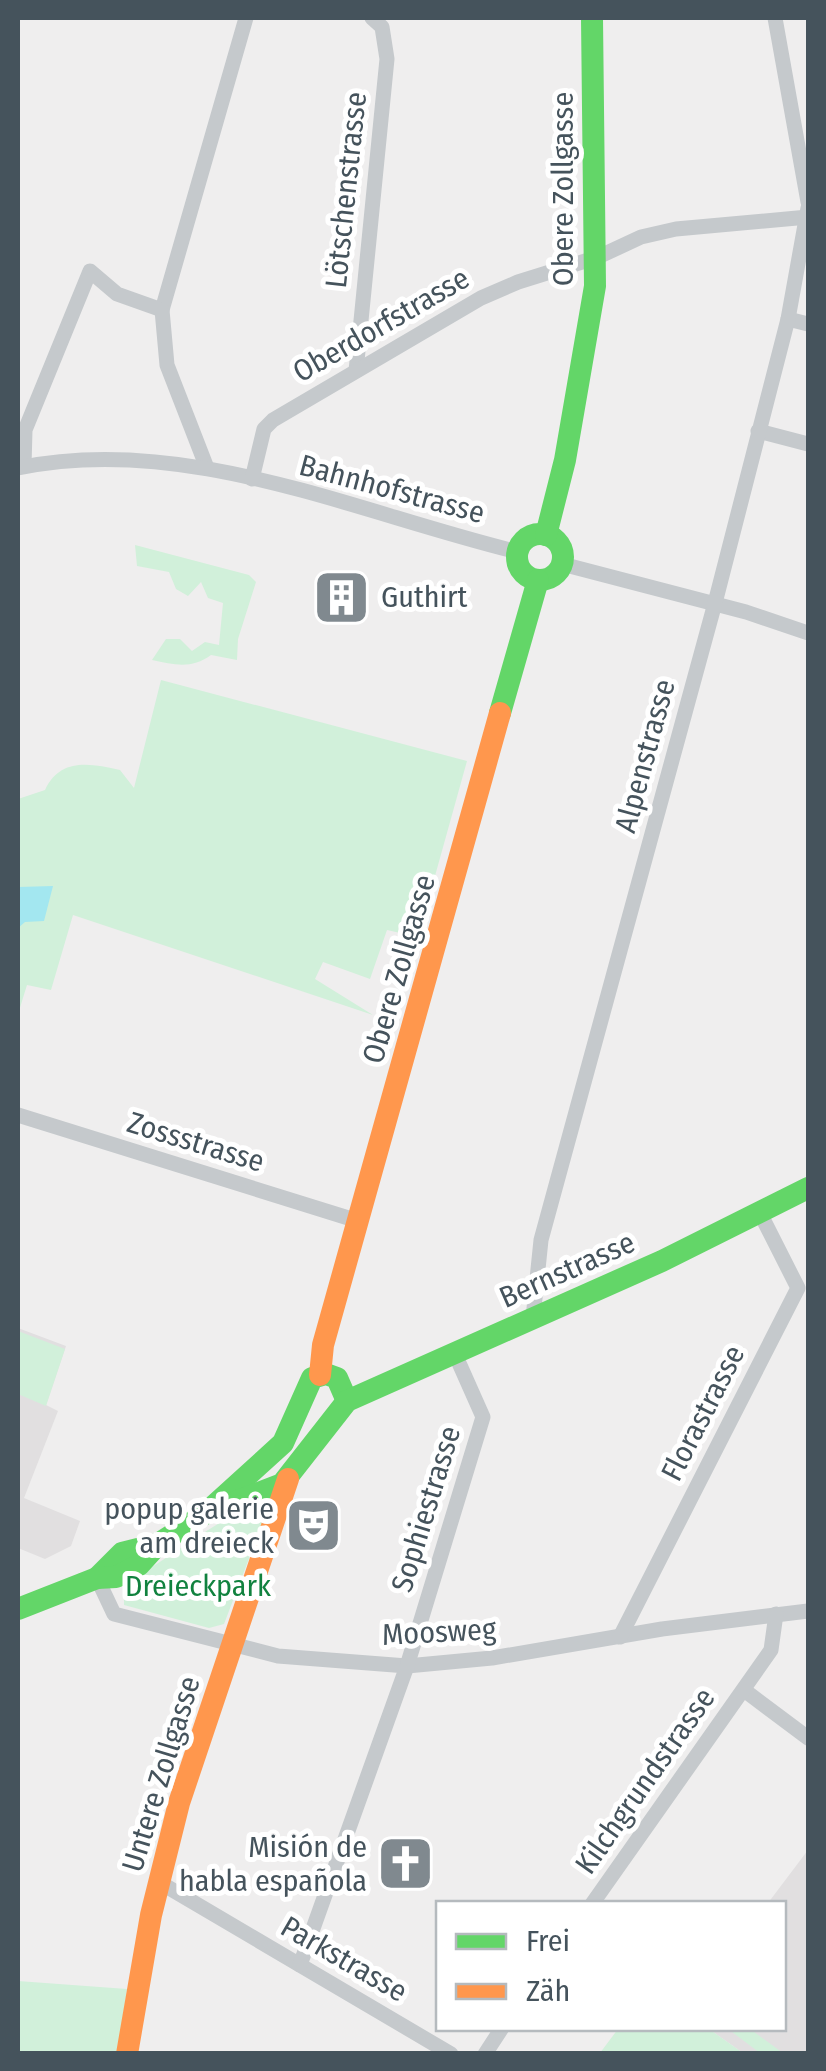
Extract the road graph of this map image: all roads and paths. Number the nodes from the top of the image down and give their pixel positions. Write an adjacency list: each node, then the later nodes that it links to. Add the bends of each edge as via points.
1 (246, 18): 8 (street)
2 (372, 18): 11 (street, Lötschenstrasse, via 382,27 387,59)
3 (592, 18): 7 (street, Obere Zollgasse)
4 (775, 18): 5 (street, Alpenstrasse)
5 (808, 205): 6 (street, Alpenstrasse)
6 (808, 217): 7 (street, Oberdorfstrasse, via 687,226); 9 (street, Alpenstrasse)
7 (598, 257): 11 (street, Oberdorfstrasse, via 482,298); 17 (street, Obere Zollgasse, via 566,460)
8 (162, 310): 14 (street, via 117,294 90,271 25,430); 15 (street, via 167,365)
9 (788, 319): 10 (street); 12 (street, Alpenstrasse)
10 (808, 324)
11 (356, 371): 16 (street, Oberdorfstrasse, via 266,426)
12 (758, 431): 13 (street); 21 (street, Alpenstrasse)
13 (808, 444)
14 (20, 467): 15 (street, via 126,462)
15 (207, 468): 16 (street)
16 (252, 479): 18 (street, Bahnhofstrasse)
17 (546, 535): 18 (street, via 526,540); 19 (street, via 562,550)
18 (518, 552): 20 (street, via 521,570)
19 (562, 564): 20 (street); 21 (street)
20 (538, 580): 26 (street, Obere Zollgasse)
21 (716, 604): 22 (street); 27 (street, Alpenstrasse, via 541,1240)
22 (808, 633)
23 (18, 1115): 26 (street, Zossstrasse)
24 (808, 1188): 25 (street, Bernstrasse)
25 (761, 1215): 27 (street, Bernstrasse); 39 (street, Florastrasse, via 798,1288)
26 (358, 1221): 29 (street, Obere Zollgasse)
27 (534, 1318): 28 (street, Bernstrasse)
28 (455, 1354): 31 (street, Bernstrasse); 41 (street, Sophiestrasse, via 483,1418)
29 (320, 1374): 30 (street, Bernstrasse, via 307,1384); 31 (street, via 341,1380)
30 (304, 1400): 31 (street, via 316,1415); 32 (street, Bernstrasse)
31 (341, 1408): 33 (street, Bernstrasse)
32 (270, 1458): 33 (street, via 264,1475); 34 (street, Bernstrasse, via 223,1491)
33 (279, 1482): 34 (street, Bernstrasse); 40 (street, Untere Zollgasse)
34 (206, 1513): 35 (street, Bernstrasse, via 158,1544 107,1560)
35 (97, 1578): 36 (street, Bernstrasse); 40 (street, Moosweg, via 114,1614)
36 (18, 1610)
37 (808, 1611): 38 (street, Moosweg)
38 (776, 1614): 39 (street, Moosweg); 42 (street, Kilchgrundstrasse, via 771,1650)
39 (620, 1637): 41 (street, Moosweg)
40 (232, 1644): 41 (street, Moosweg, via 278,1656); 44 (street, Untere Zollgasse)
41 (407, 1666): 46 (street, Sophiestrasse)
42 (744, 1690): 43 (street, Kilchgrundstrasse); 45 (street, Kilchgrundstrasse)
43 (808, 1738)
44 (158, 1882): 46 (street, Parkstrasse); 48 (street, Untere Zollgasse)
45 (594, 1901)
46 (300, 1965): 49 (street, Parkstrasse)
47 (500, 2031): 50 (street)
48 (127, 2054)
49 (451, 2054)
50 (485, 2054)

